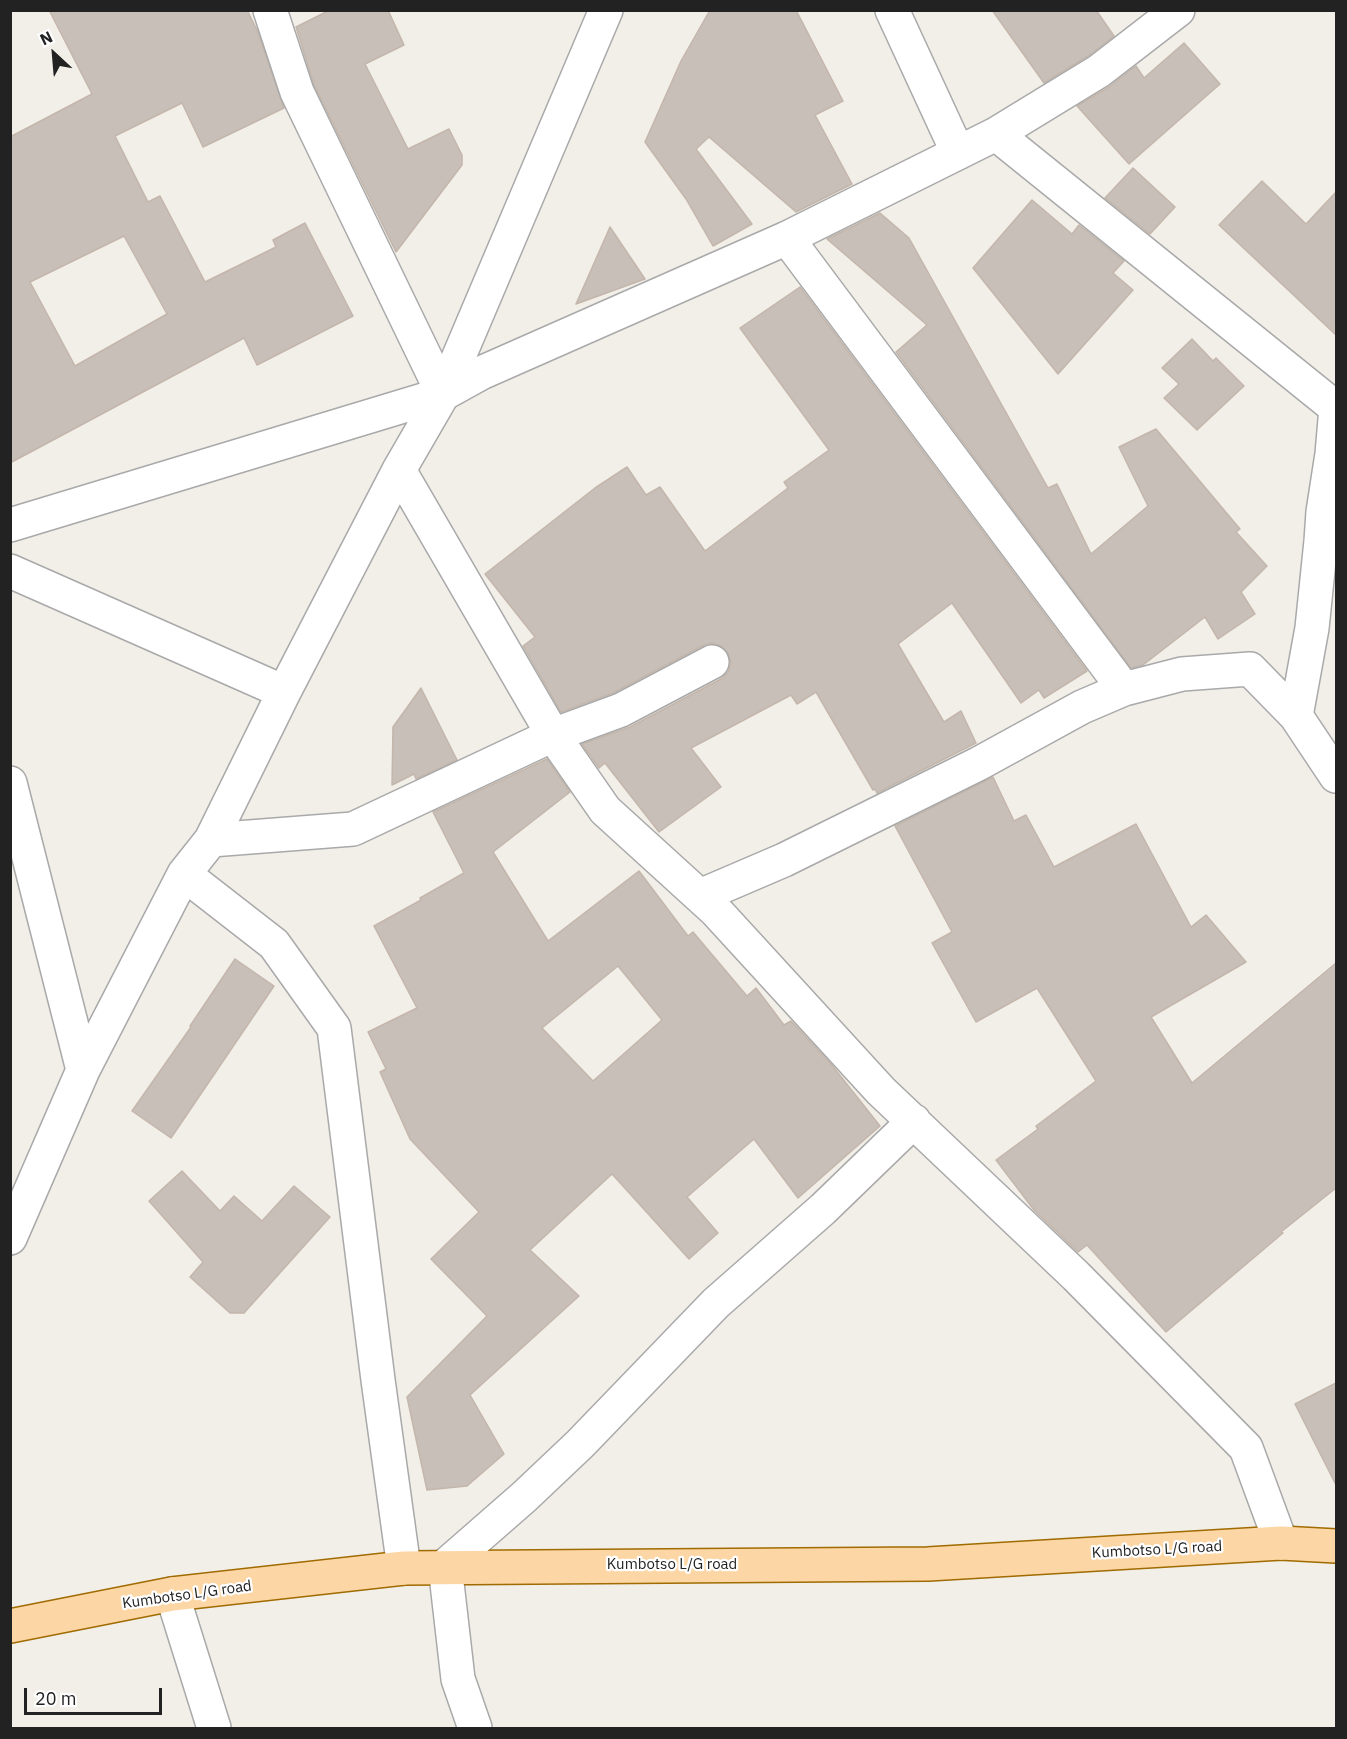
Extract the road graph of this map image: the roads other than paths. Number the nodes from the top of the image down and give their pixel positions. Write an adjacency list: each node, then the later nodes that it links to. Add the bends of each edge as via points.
1 (270, 10): 8 (street, via 297,92)
2 (606, 10): 8 (street)
3 (892, 10): 6 (street)
4 (1178, 10): 5 (street, via 1099,71)
5 (996, 134): 6 (street); 9 (street)
6 (958, 153): 7 (street)
7 (787, 238): 8 (street, via 481,373); 14 (street)
8 (443, 394): 10 (street); 11 (street)
9 (1336, 408): 16 (street, via 1312,628)
10 (399, 470): 15 (street); 17 (street)
11 (10, 525)
12 (10, 571): 15 (street)
13 (712, 662): 17 (street, via 621,710)
14 (1124, 689): 16 (street, via 1182,674 1250,669); 22 (street, via 794,855)
15 (284, 692): 20 (street)
16 (1296, 716): 18 (street)
17 (553, 735): 20 (street, via 353,829); 22 (street, via 605,810)
18 (1336, 776)
19 (10, 783): 23 (street)
20 (211, 840): 21 (street)
21 (184, 874): 23 (street); 29 (street, via 274,944 334,1028)
22 (700, 896): 24 (street, via 881,1091)
23 (83, 1070): 25 (street)
24 (914, 1121): 26 (street, via 1076,1276 1246,1448); 28 (street, via 717,1303 556,1466)
25 (10, 1238)
26 (1281, 1543): 27 (main road, Kumbotso L/G road); 28 (main road, Kumbotso L/G road, via 928,1563)
27 (1336, 1546)
28 (445, 1566): 29 (main road, Kumbotso L/G road); 33 (street, via 458,1679)
29 (404, 1568): 30 (main road, Kumbotso L/G road)
30 (172, 1594): 31 (main road, Kumbotso L/G road); 32 (street)
31 (10, 1626)
32 (214, 1728)
33 (474, 1728)

